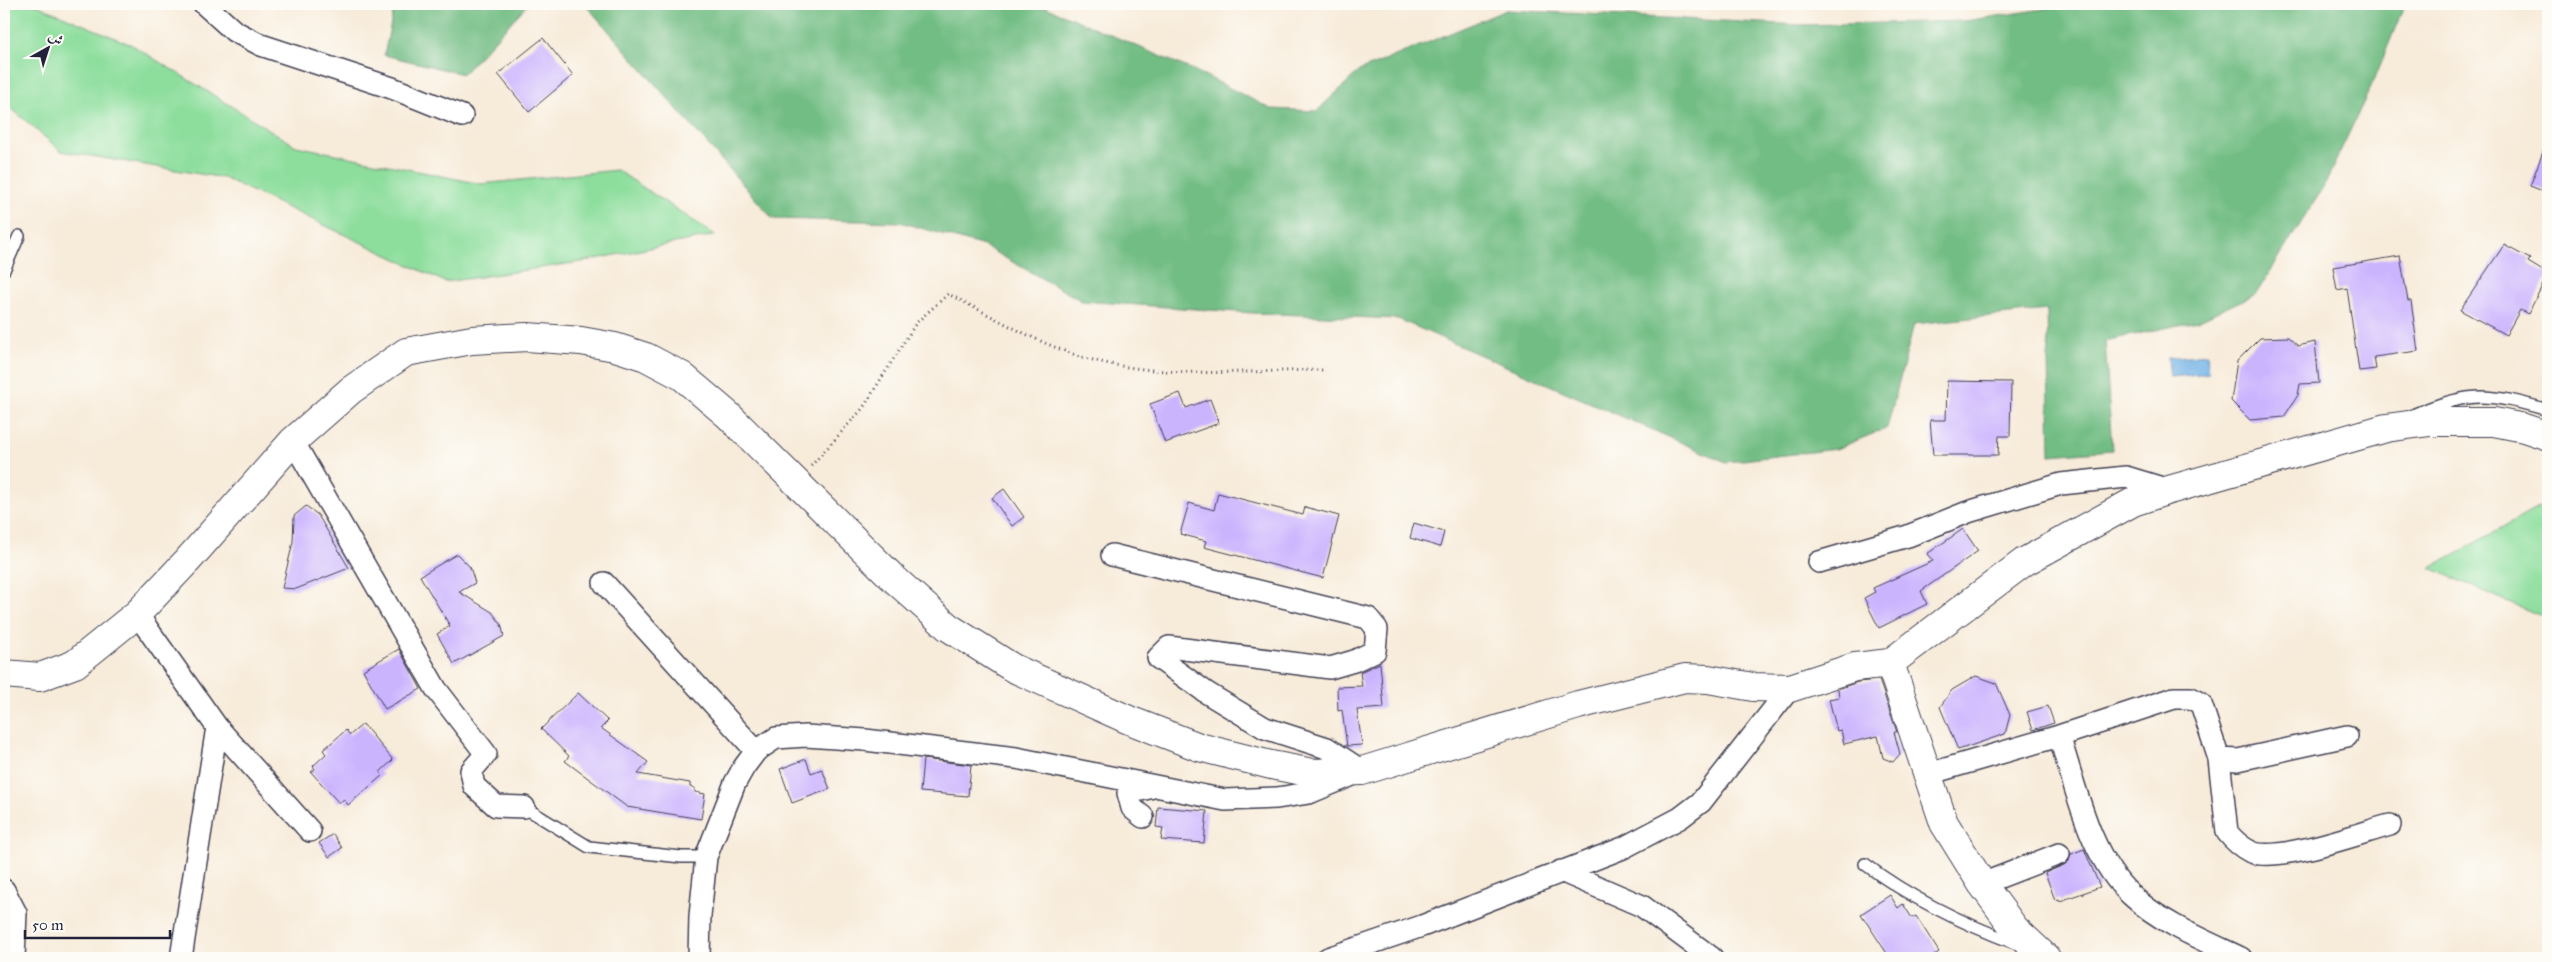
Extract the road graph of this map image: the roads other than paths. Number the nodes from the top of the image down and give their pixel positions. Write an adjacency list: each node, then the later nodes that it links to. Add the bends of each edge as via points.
1 (204, 4): 2 (street, via 234,31 261,45 392,88)
2 (462, 116)
3 (19, 236): 4 (lane)
4 (4, 270)
5 (2548, 410): 6 (lane, via 2508,398 2468,396 2437,404)
6 (2386, 428): 7 (street, via 2430,422 2494,422); 9 (street)
7 (2548, 436)
8 (293, 441): 13 (street); 22 (street, via 351,390 406,352 472,340 527,337 581,340 623,349 682,376 728,415 948,628 1013,668 1199,747 1271,766 1313,773); 25 (street, via 436,689 486,754 471,771 474,786 496,806)
9 (2169, 490): 11 (street, via 2126,477 2061,484 1968,512 1908,536); 14 (street, via 2133,502 2024,562)
10 (1112, 555): 22 (street, via 1368,618 1377,629 1374,651 1330,668 1169,647 1158,658 1265,728 1328,748)
11 (1819, 562)
12 (604, 582): 20 (street)
13 (137, 614): 15 (street, via 75,664 40,677); 17 (street)
14 (1890, 663): 16 (street, via 1855,667); 23 (street)
15 (4, 674)
16 (1790, 688): 22 (street, via 1685,678 1578,706); 32 (street, via 1701,802 1680,818 1623,848)
17 (217, 727): 28 (street); 37 (street)
18 (2059, 736): 21 (street, via 2174,698 2191,698 2201,704); 23 (street); 41 (street, via 2094,840 2112,873 2132,895 2163,917)
19 (2347, 736): 21 (street, via 2238,760)
20 (756, 751): 24 (street, via 776,738 806,736 865,740 1016,758); 30 (street, via 735,783)
21 (2219, 759): 27 (street, via 2227,832 2234,842 2252,852 2289,852)
22 (1362, 771): 24 (street, via 1309,793 1277,798 1225,800)
23 (1928, 774): 33 (street, via 1944,823)
24 (1156, 786): 26 (street, via 1128,793 1132,808)
25 (524, 807): 30 (lane, via 589,847)
26 (1143, 817)
27 (2390, 825)
28 (310, 831)
29 (2059, 854): 33 (street)
30 (706, 857): 38 (street)
31 (1865, 864): 35 (lane, via 1894,886)
32 (1561, 871): 39 (street, via 1413,929); 40 (street, via 1642,906)
33 (1982, 884): 35 (street, via 2015,929)
34 (4, 890): 36 (street, via 16,913)
35 (2041, 955)
36 (14, 958)
37 (181, 958)
38 (699, 958)
39 (1328, 958)
40 (1712, 958)
41 (2241, 958)

